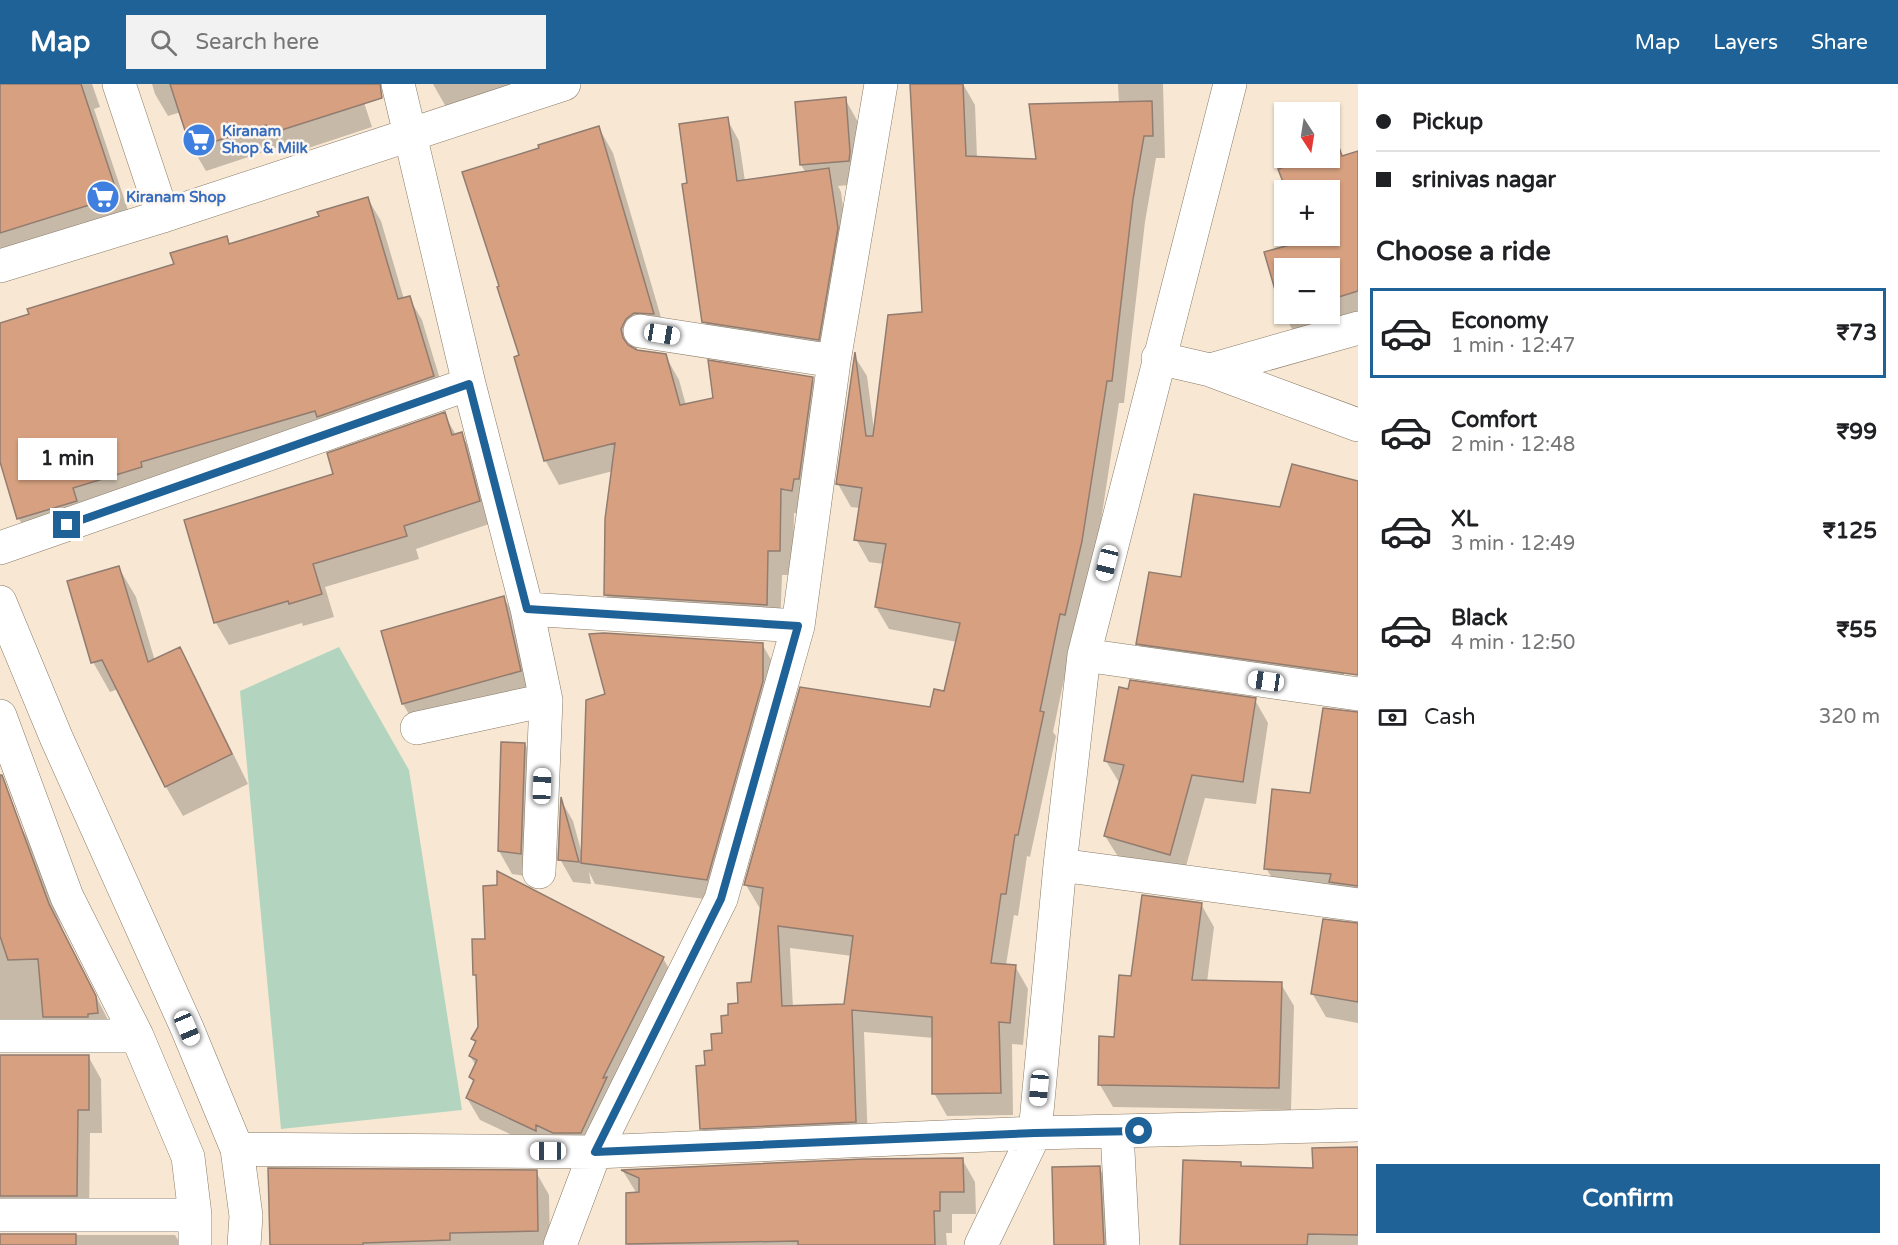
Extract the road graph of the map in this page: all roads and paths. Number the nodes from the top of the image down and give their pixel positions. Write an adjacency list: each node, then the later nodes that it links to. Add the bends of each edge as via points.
1 (119, 84): 7 (street)
2 (398, 84): 6 (street)
3 (564, 84): 6 (street)
4 (881, 84): 12 (street)
5 (1230, 84): 11 (street)
6 (410, 134): 7 (street); 14 (street)
7 (163, 216): 8 (street)
8 (0, 266)
9 (1358, 328): 13 (street)
10 (640, 331): 12 (street)
11 (1158, 358): 13 (street); 20 (street)
12 (834, 361): 19 (street)
13 (1210, 370): 15 (street)
14 (469, 384): 16 (street); 18 (street)
15 (1358, 425)
16 (0, 548)
17 (0, 602): 34 (street)
18 (527, 609): 19 (street); 22 (street)
19 (798, 626): 35 (street, via 721,899)
20 (1084, 655): 21 (street); 26 (street)
21 (1358, 694)
22 (546, 700): 24 (street); 27 (street)
23 (0, 716): 25 (street)
24 (417, 728)
25 (7, 751): 30 (street, via 67,897)
26 (1060, 865): 28 (street); 33 (street)
27 (539, 872)
28 (1358, 905)
29 (0, 1036): 30 (street)
30 (137, 1036): 37 (street, via 188,1157)
31 (1358, 1125): 32 (street)
32 (1117, 1132): 33 (street); 41 (street)
33 (1035, 1133): 35 (street); 40 (street)
34 (237, 1149): 35 (street); 38 (street, via 246,1216)
35 (595, 1152): 39 (street)
36 (0, 1215): 37 (street)
37 (195, 1230)
38 (244, 1245)
39 (560, 1245)
40 (981, 1245)
41 (1123, 1245)

